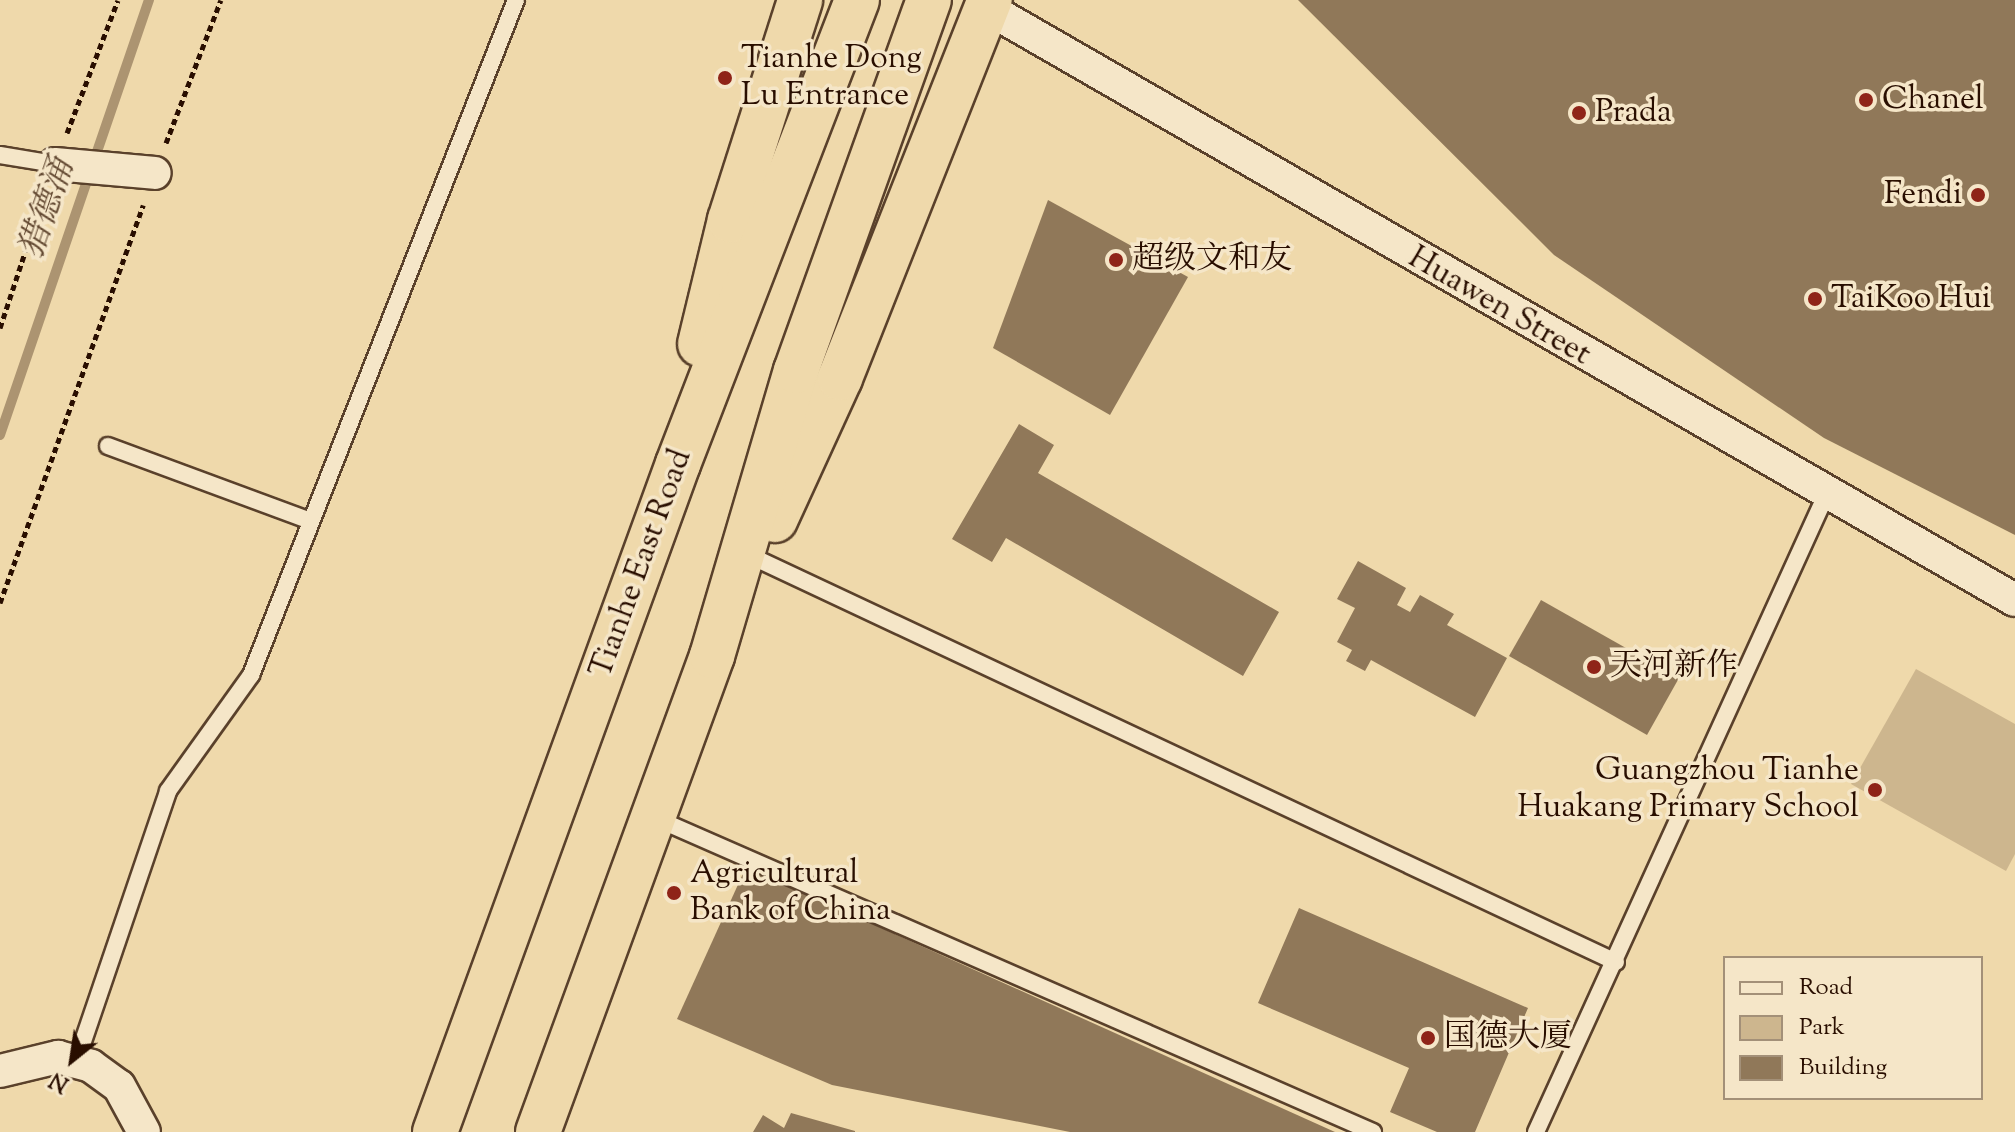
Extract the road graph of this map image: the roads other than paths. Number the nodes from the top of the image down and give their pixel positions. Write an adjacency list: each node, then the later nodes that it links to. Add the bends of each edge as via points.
1 (516, 0): 12 (lane)
2 (800, 0): 10 (highway, via 730,220)
3 (857, 0): 10 (highway, Tianhe East Road)
4 (929, 0): 15 (highway, via 796,371)
5 (988, 4): 11 (street, Huawen Street); 13 (highway, via 840,378)
6 (0, 155): 7 (lane)
7 (55, 164): 8 (street)
8 (155, 173)
9 (108, 446): 12 (lane)
10 (678, 464): 21 (highway, Tianhe East Road)
11 (1826, 495): 14 (street, Huawen Street); 17 (lane)
12 (311, 521): 18 (lane, via 251,675 168,791)
13 (755, 558): 15 (highway); 17 (lane)
14 (2015, 600)
15 (712, 656): 16 (highway)
16 (653, 817): 22 (highway); 23 (lane)
17 (1616, 962): 24 (lane)
18 (76, 1062): 19 (street, via 23,1060); 20 (street, via 119,1086)
19 (0, 1071)
20 (144, 1132)
21 (435, 1132)
22 (538, 1132)
23 (1373, 1132)
24 (1536, 1132)

